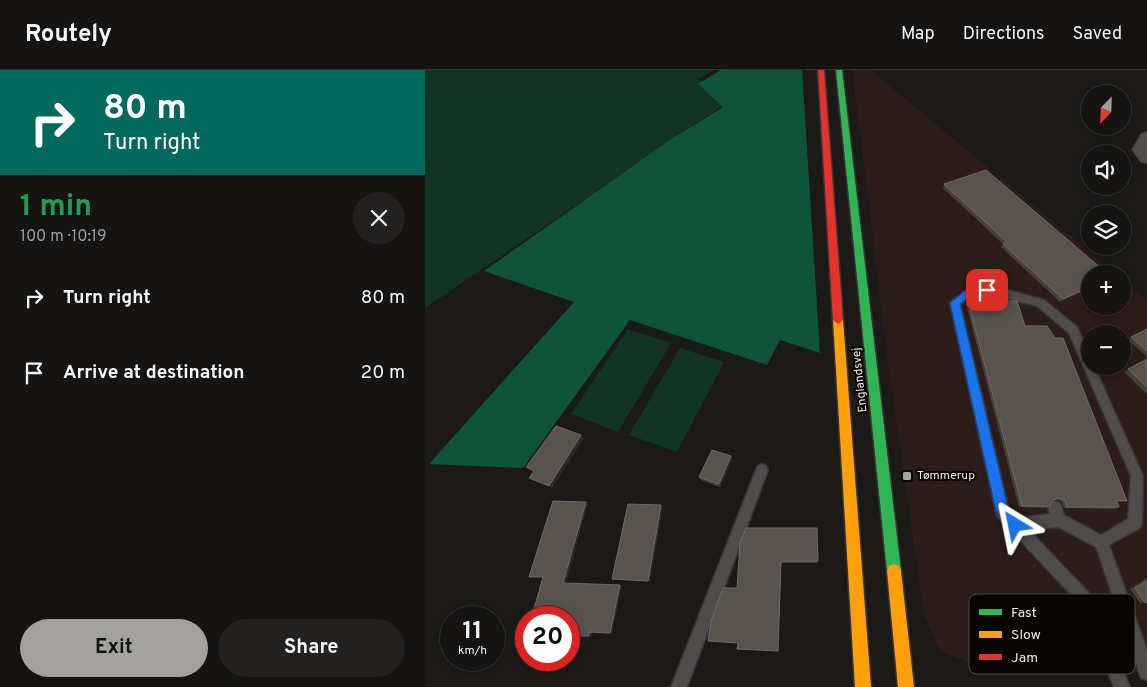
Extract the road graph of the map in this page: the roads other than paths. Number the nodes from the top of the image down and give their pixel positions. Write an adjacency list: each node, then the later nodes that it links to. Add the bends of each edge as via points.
1 (821, 70): 16 (main road, Englandsvej)
2 (839, 70): 17 (main road, Englandsvej)
3 (1147, 137): 4 (street, via 1139,150)
4 (1147, 158)
5 (987, 290): 6 (lane); 8 (lane, via 971,290 955,303 1002,511); 9 (lane, via 1040,303 1073,330 1137,476 1135,523)
6 (989, 304)
7 (762, 470): 15 (lane)
8 (1015, 525): 9 (lane, via 1057,514); 10 (lane)
9 (1101, 542): 11 (lane)
10 (1080, 594)
11 (1119, 594)
12 (1135, 638): 13 (lane)
13 (1147, 672)
14 (1116, 674): 18 (lane)
15 (679, 687)
16 (863, 687)
17 (906, 687)
18 (1122, 687)

